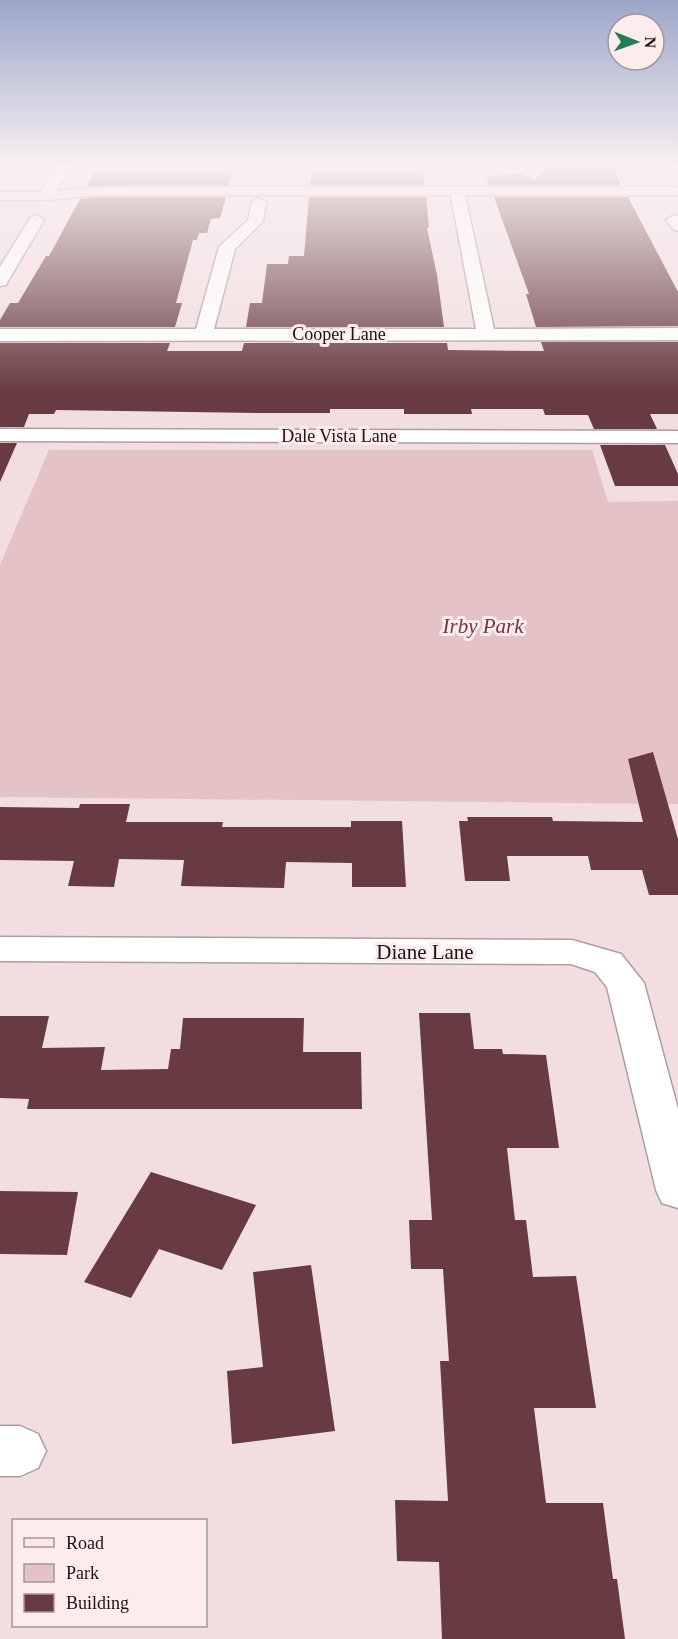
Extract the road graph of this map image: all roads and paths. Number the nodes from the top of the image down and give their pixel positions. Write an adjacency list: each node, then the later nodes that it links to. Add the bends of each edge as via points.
1 (24, 240): 4 (street)
2 (234, 240): 5 (street, via 227,247)
3 (468, 240): 6 (street)
4 (0, 281)
5 (204, 334): 6 (street, Cooper Lane); 8 (street, Cooper Lane)
6 (486, 334): 7 (street, Cooper Lane)
7 (678, 334)
8 (0, 335)
9 (0, 435): 10 (street, Dale Vista Lane)
10 (678, 437)
11 (0, 949): 12 (street, Diane Lane, via 572,952 608,963 625,982)
12 (678, 1190)

